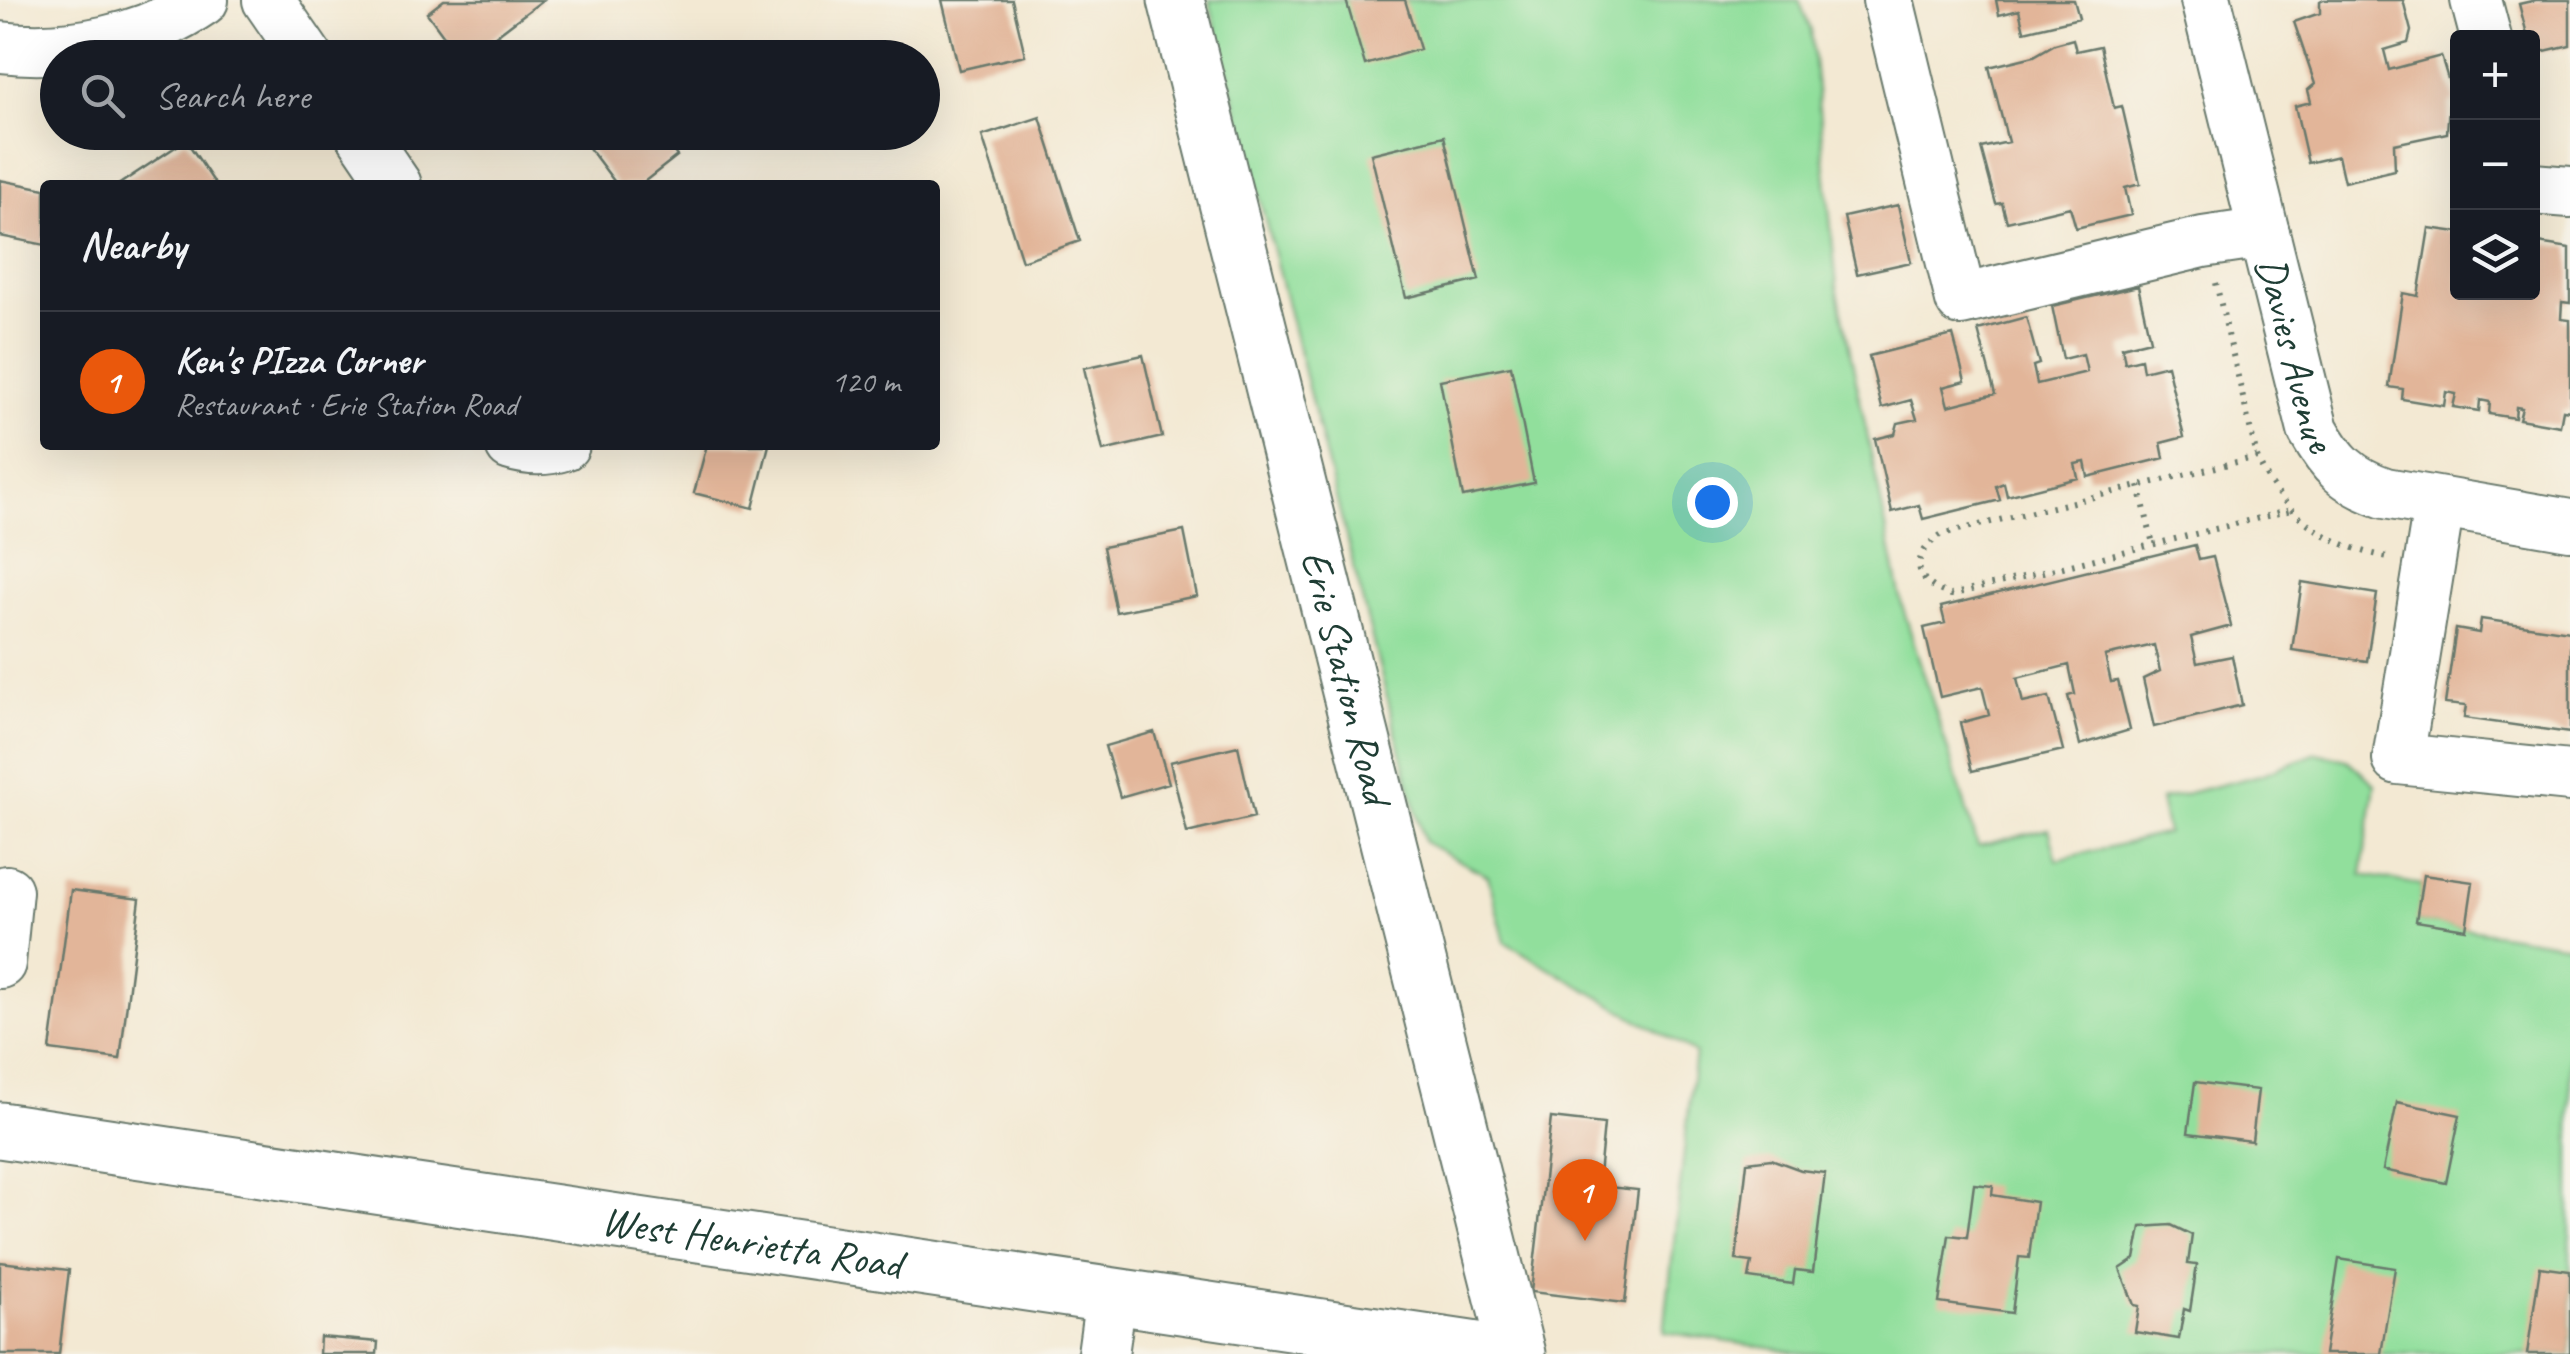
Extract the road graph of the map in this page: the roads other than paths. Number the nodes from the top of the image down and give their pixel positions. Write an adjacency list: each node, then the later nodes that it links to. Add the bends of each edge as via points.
1 (203, 0): 8 (street)
2 (268, 0): 9 (street)
3 (1176, 0): 26 (main road, Erie Station Road)
4 (1888, 0): 16 (street, via 1961,300)
5 (2206, 0): 16 (street, Davies Avenue)
6 (2476, 0): 7 (street)
7 (2484, 30)
8 (112, 40)
9 (296, 40)
10 (40, 46): 11 (street)
11 (0, 47)
12 (372, 150): 13 (street)
13 (393, 180)
14 (2540, 190): 15 (street)
15 (2570, 192)
16 (2264, 233): 17 (street, Davies Avenue, via 2313,430 2329,458 2358,484)
17 (2440, 504): 18 (street, Davies Avenue); 19 (street, via 2398,758)
18 (2570, 525)
19 (2570, 776)
20 (7, 892): 21 (street)
21 (0, 962)
22 (0, 1130): 23 (main road, West Henrietta Road)
23 (1111, 1296): 24 (street); 25 (main road, West Henrietta Road)
24 (1103, 1354)
25 (1504, 1354)
26 (1517, 1354)

